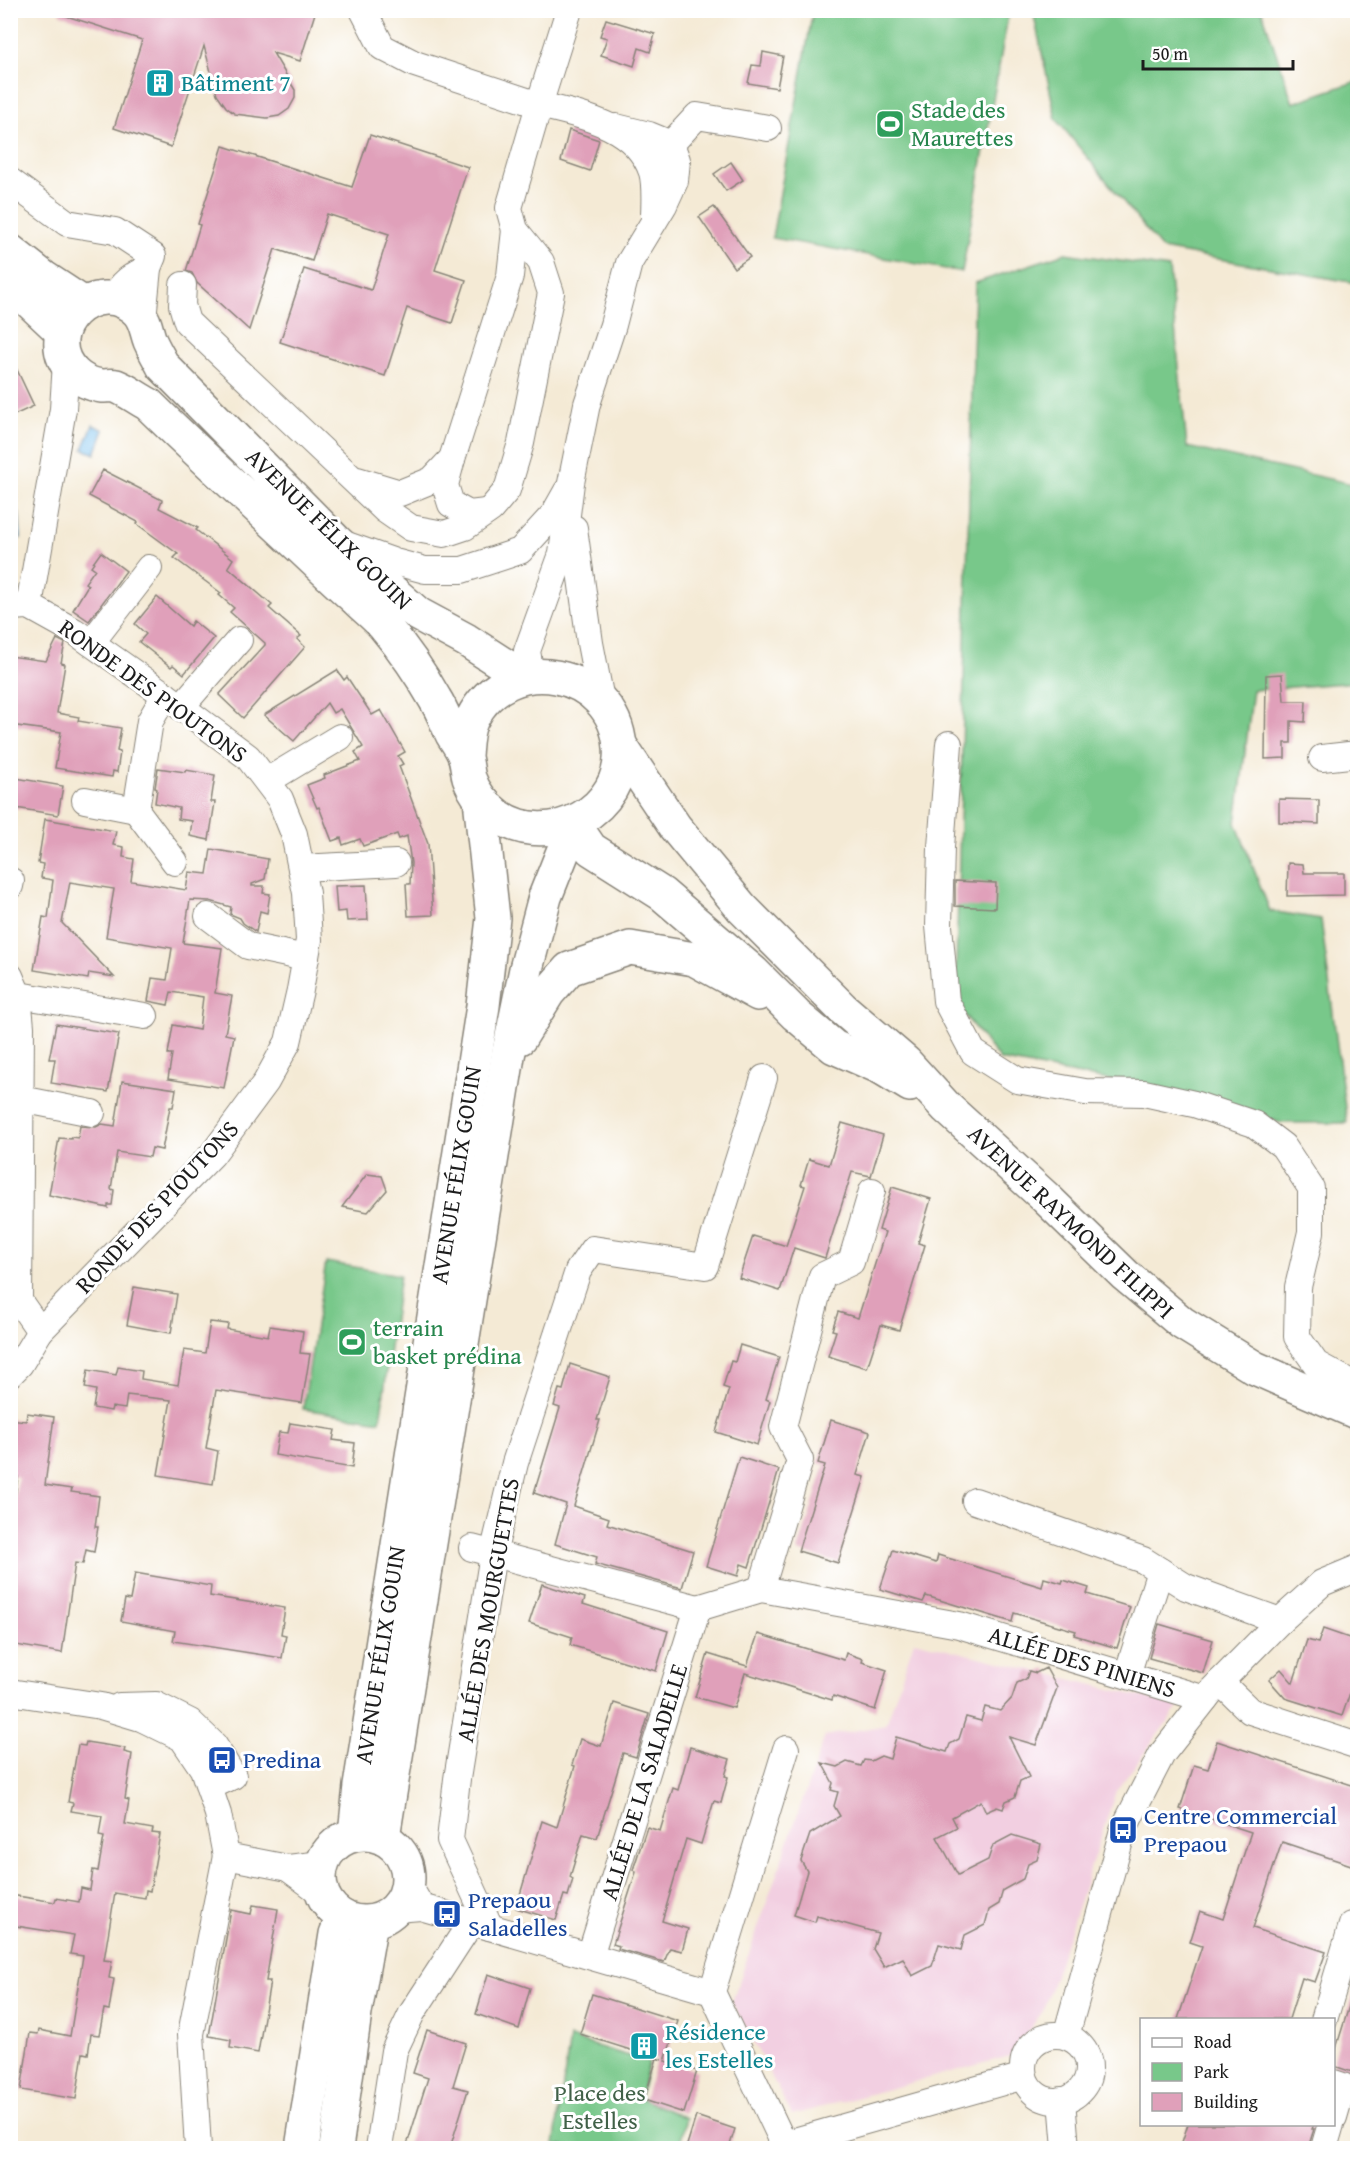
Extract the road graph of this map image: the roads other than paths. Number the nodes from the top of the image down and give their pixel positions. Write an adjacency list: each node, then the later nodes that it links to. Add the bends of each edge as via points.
1 (363, 10): 3 (street, via 382,47 415,64)
2 (569, 10): 3 (street)
3 (539, 105): 4 (street); 10 (street, via 509,208)
4 (606, 125): 6 (street); 7 (street, via 623,134 643,154)
5 (768, 128): 6 (street, via 697,116)
6 (671, 144): 7 (street); 9 (street, via 677,160 675,181)
7 (652, 173): 9 (street)
8 (10, 181): 12 (street, via 67,223 115,231 153,256)
9 (654, 219): 22 (street, via 629,263 587,404)
10 (515, 230): 20 (street, via 510,276); 23 (street, via 541,262 551,293 521,443 507,490)
11 (10, 251): 15 (main road, AVENUE FÉLIX GOUIN, via 43,277)
12 (148, 268): 15 (street, via 130,276 116,293); 16 (street)
13 (10, 283): 17 (main road, AVENUE FÉLIX GOUIN)
14 (183, 285): 21 (street, via 182,305 188,322)
15 (99, 302): 16 (main road, AVENUE FÉLIX GOUIN, via 126,303); 17 (main road, via 69,317)
16 (146, 329): 18 (main road, via 149,352 142,366 132,377); 24 (main road, AVENUE FÉLIX GOUIN, via 163,366)
17 (64, 347): 18 (main road, AVENUE FÉLIX GOUIN, via 72,371); 19 (street)
18 (103, 385): 19 (street); 36 (main road, AVENUE FÉLIX GOUIN, via 148,404 384,626 436,699)
19 (63, 409): 26 (street)
20 (452, 459): 21 (street, via 432,480 400,493); 23 (street, via 445,485 451,504 469,514)
21 (349, 478): 23 (street, via 411,528 444,534 465,527)
22 (571, 483): 24 (street, via 554,514 520,551 462,570 425,570); 29 (street, via 562,554 527,651); 30 (street, via 574,537)
23 (486, 512)
24 (336, 541): 29 (main road, AVENUE FÉLIX GOUIN, via 418,614)
25 (149, 568): 28 (street)
26 (20, 607): 28 (street, RONDE DES PIOUTONS, via 45,613)
27 (239, 640): 31 (street)
28 (91, 643): 31 (street, RONDE DES PIOUTONS)
29 (527, 676): 30 (main road, AVENUE FÉLIX GOUIN, via 558,676 579,683); 36 (main road, via 502,686 482,702 466,737)
30 (601, 700): 34 (main road, AVENUE FÉLIX GOUIN, via 614,720)
31 (173, 701): 38 (street, RONDE DES PIOUTONS, via 248,757); 41 (street, via 150,721)
32 (340, 737): 38 (street)
33 (949, 744): 60 (street, via 939,926 946,1001 973,1052 1017,1080 1085,1092 1144,1093 1194,1104 1254,1124 1282,1146 1311,1188 1311,1232 1298,1287 1297,1337 1316,1364)
34 (620, 745): 42 (main road, AVENUE FÉLIX GOUIN, via 613,787 591,814); 54 (main road, AVENUE RAYMOND FILIPPI, via 675,826 742,908 842,1008 905,1062)
35 (1358, 754): 37 (street)
36 (465, 756): 39 (main road, AVENUE FÉLIX GOUIN, via 469,779)
37 (1322, 758)
38 (267, 781): 45 (street, RONDE DES PIOUTONS, via 280,799)
39 (480, 799): 42 (main road, AVENUE FÉLIX GOUIN, via 500,818 524,828 549,830); 74 (main road, AVENUE FÉLIX GOUIN, via 493,918 483,1006 365,1751)
40 (86, 800): 41 (street)
41 (136, 810): 43 (street)
42 (574, 824): 49 (main road, AVENUE RAYMOND FILIPPI, via 591,849 662,894 753,972); 51 (main road, AVENUE FÉLIX GOUIN, via 545,897)
43 (175, 862)
44 (396, 864): 45 (street)
45 (302, 868): 47 (street, RONDE DES PIOUTONS, via 309,940)
46 (208, 916): 47 (street, via 248,946)
47 (306, 958): 58 (street, RONDE DES PIOUTONS, via 288,1042 266,1082 212,1155)
48 (14, 985): 50 (street); 53 (street, via 21,1027)
49 (796, 1015): 51 (main road, AVENUE RAYMOND FILIPPI, via 694,959 630,948 569,969 548,993); 54 (main road, AVENUE RAYMOND FILIPPI, via 834,1047 882,1068)
50 (145, 1016)
51 (508, 1056): 74 (main road, AVENUE FÉLIX GOUIN)
52 (764, 1078): 63 (street, ALLÉE DES MOURGUETTES, via 705,1266 593,1249 578,1271)
53 (21, 1099): 55 (street); 56 (street)
54 (947, 1108): 61 (main road, AVENUE RAYMOND FILIPPI, via 1125,1275 1182,1323 1256,1368)
55 (92, 1113)
56 (16, 1150): 58 (street, via 20,1301)
57 (872, 1191): 66 (street, via 851,1262 822,1276 783,1427 800,1460)
58 (40, 1331): 59 (street, RONDE DES PIOUTONS)
59 (10, 1374)
60 (1358, 1387)
61 (1358, 1413)
62 (975, 1501): 65 (street, via 1143,1560)
63 (482, 1551): 67 (street); 78 (street, ALLÉE DES MOURGUETTES, via 450,1840)
64 (1358, 1568): 68 (street, via 1322,1583)
65 (1160, 1571): 68 (street, via 1186,1587); 69 (street)
66 (760, 1589): 67 (street); 69 (street, ALLÉE DES PINIENS, via 959,1625)
67 (698, 1608): 79 (street, ALLÉE DE LA SALADELLE)
68 (1280, 1621): 70 (street)
69 (1127, 1676): 70 (street, ALLÉE DES PINIENS)
70 (1213, 1691): 72 (street, via 1250,1711); 82 (street, via 1162,1754 1123,1830)
71 (10, 1692): 75 (street, via 101,1707 141,1718 182,1738 203,1769 218,1814)
72 (1356, 1746)
73 (786, 1749): 80 (street)
74 (369, 1836): 76 (main road, via 394,1845 408,1869); 76 (main road, via 340,1840 329,1850)
75 (226, 1856): 76 (street, via 288,1868); 89 (street, via 191,2034)
76 (369, 1899): 78 (street); 90 (main road, via 336,1934); 91 (main road)
77 (1356, 1919): 81 (street)
78 (481, 1924): 79 (street); 92 (street, via 412,2013 394,2051)
79 (590, 1956): 80 (street)
80 (712, 1992): 88 (street)
81 (1323, 2018)
82 (1065, 2036): 83 (street, via 1046,2036 1030,2048 1025,2056); 85 (street, via 1083,2048 1089,2069 1081,2089)
83 (1024, 2076): 85 (street, via 1043,2098); 88 (street)
84 (1335, 2083): 86 (street, via 1343,2086)
85 (1062, 2100): 93 (street)
86 (1335, 2114)
87 (1330, 2126): 94 (street)
88 (783, 2146)
89 (198, 2148)
90 (302, 2148)
91 (336, 2148)
92 (379, 2148)
93 (1066, 2148)
94 (1324, 2148)

